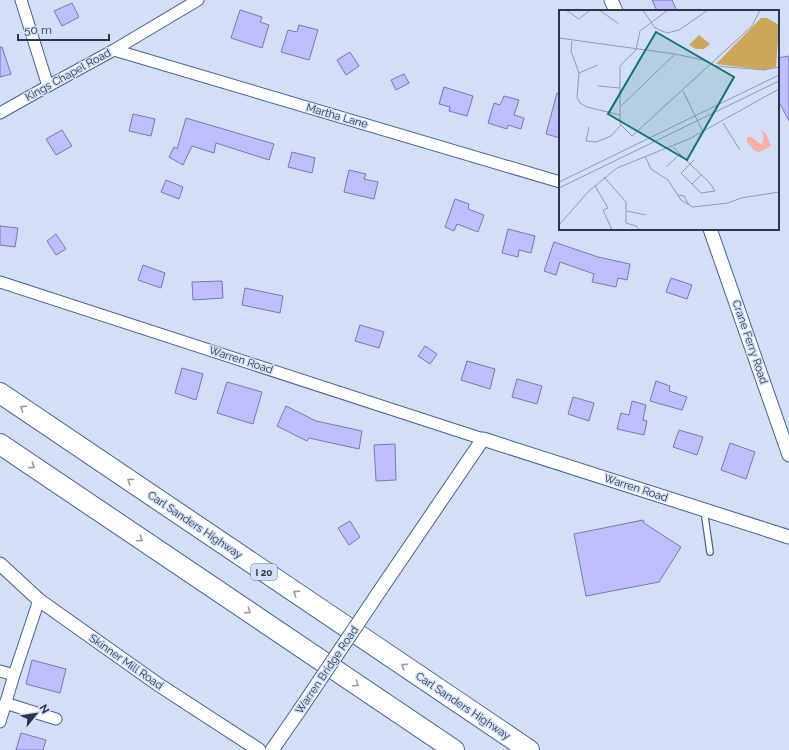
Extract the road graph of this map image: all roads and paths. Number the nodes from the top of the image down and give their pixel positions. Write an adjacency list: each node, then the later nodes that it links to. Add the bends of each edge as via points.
1 (21, 0): 6 (street)
2 (198, 0): 5 (street, Kings Chapel Road)
3 (611, 0): 4 (street)
4 (616, 10)
5 (114, 50): 6 (street, Kings Chapel Road); 8 (street, Martha Lane)
6 (48, 86): 7 (street, Kings Chapel Road)
7 (0, 113)
8 (559, 182)
9 (710, 230): 14 (street, Crane Ferry Road)
10 (0, 282): 12 (street, Warren Road)
11 (0, 393): 28 (highway, Carl Sanders Highway / I 20, one-way to 11)
12 (483, 439): 15 (street, Warren Road); 26 (street, Warren Bridge Road, bridge)
13 (0, 444): 27 (highway, one-way to 27)
14 (788, 449)
15 (704, 509): 16 (street, Warren Road); 17 (lane)
16 (789, 537)
17 (710, 552)
18 (0, 564): 19 (street, Skinner Mill Road)
19 (39, 600): 21 (street); 25 (street, Skinner Mill Road, via 159,685)
20 (0, 671): 21 (street)
21 (14, 675): 22 (street)
22 (5, 703): 23 (street); 24 (street)
23 (56, 719)
24 (0, 722)
25 (258, 749)
26 (272, 750)
27 (454, 750)
28 (529, 750)

